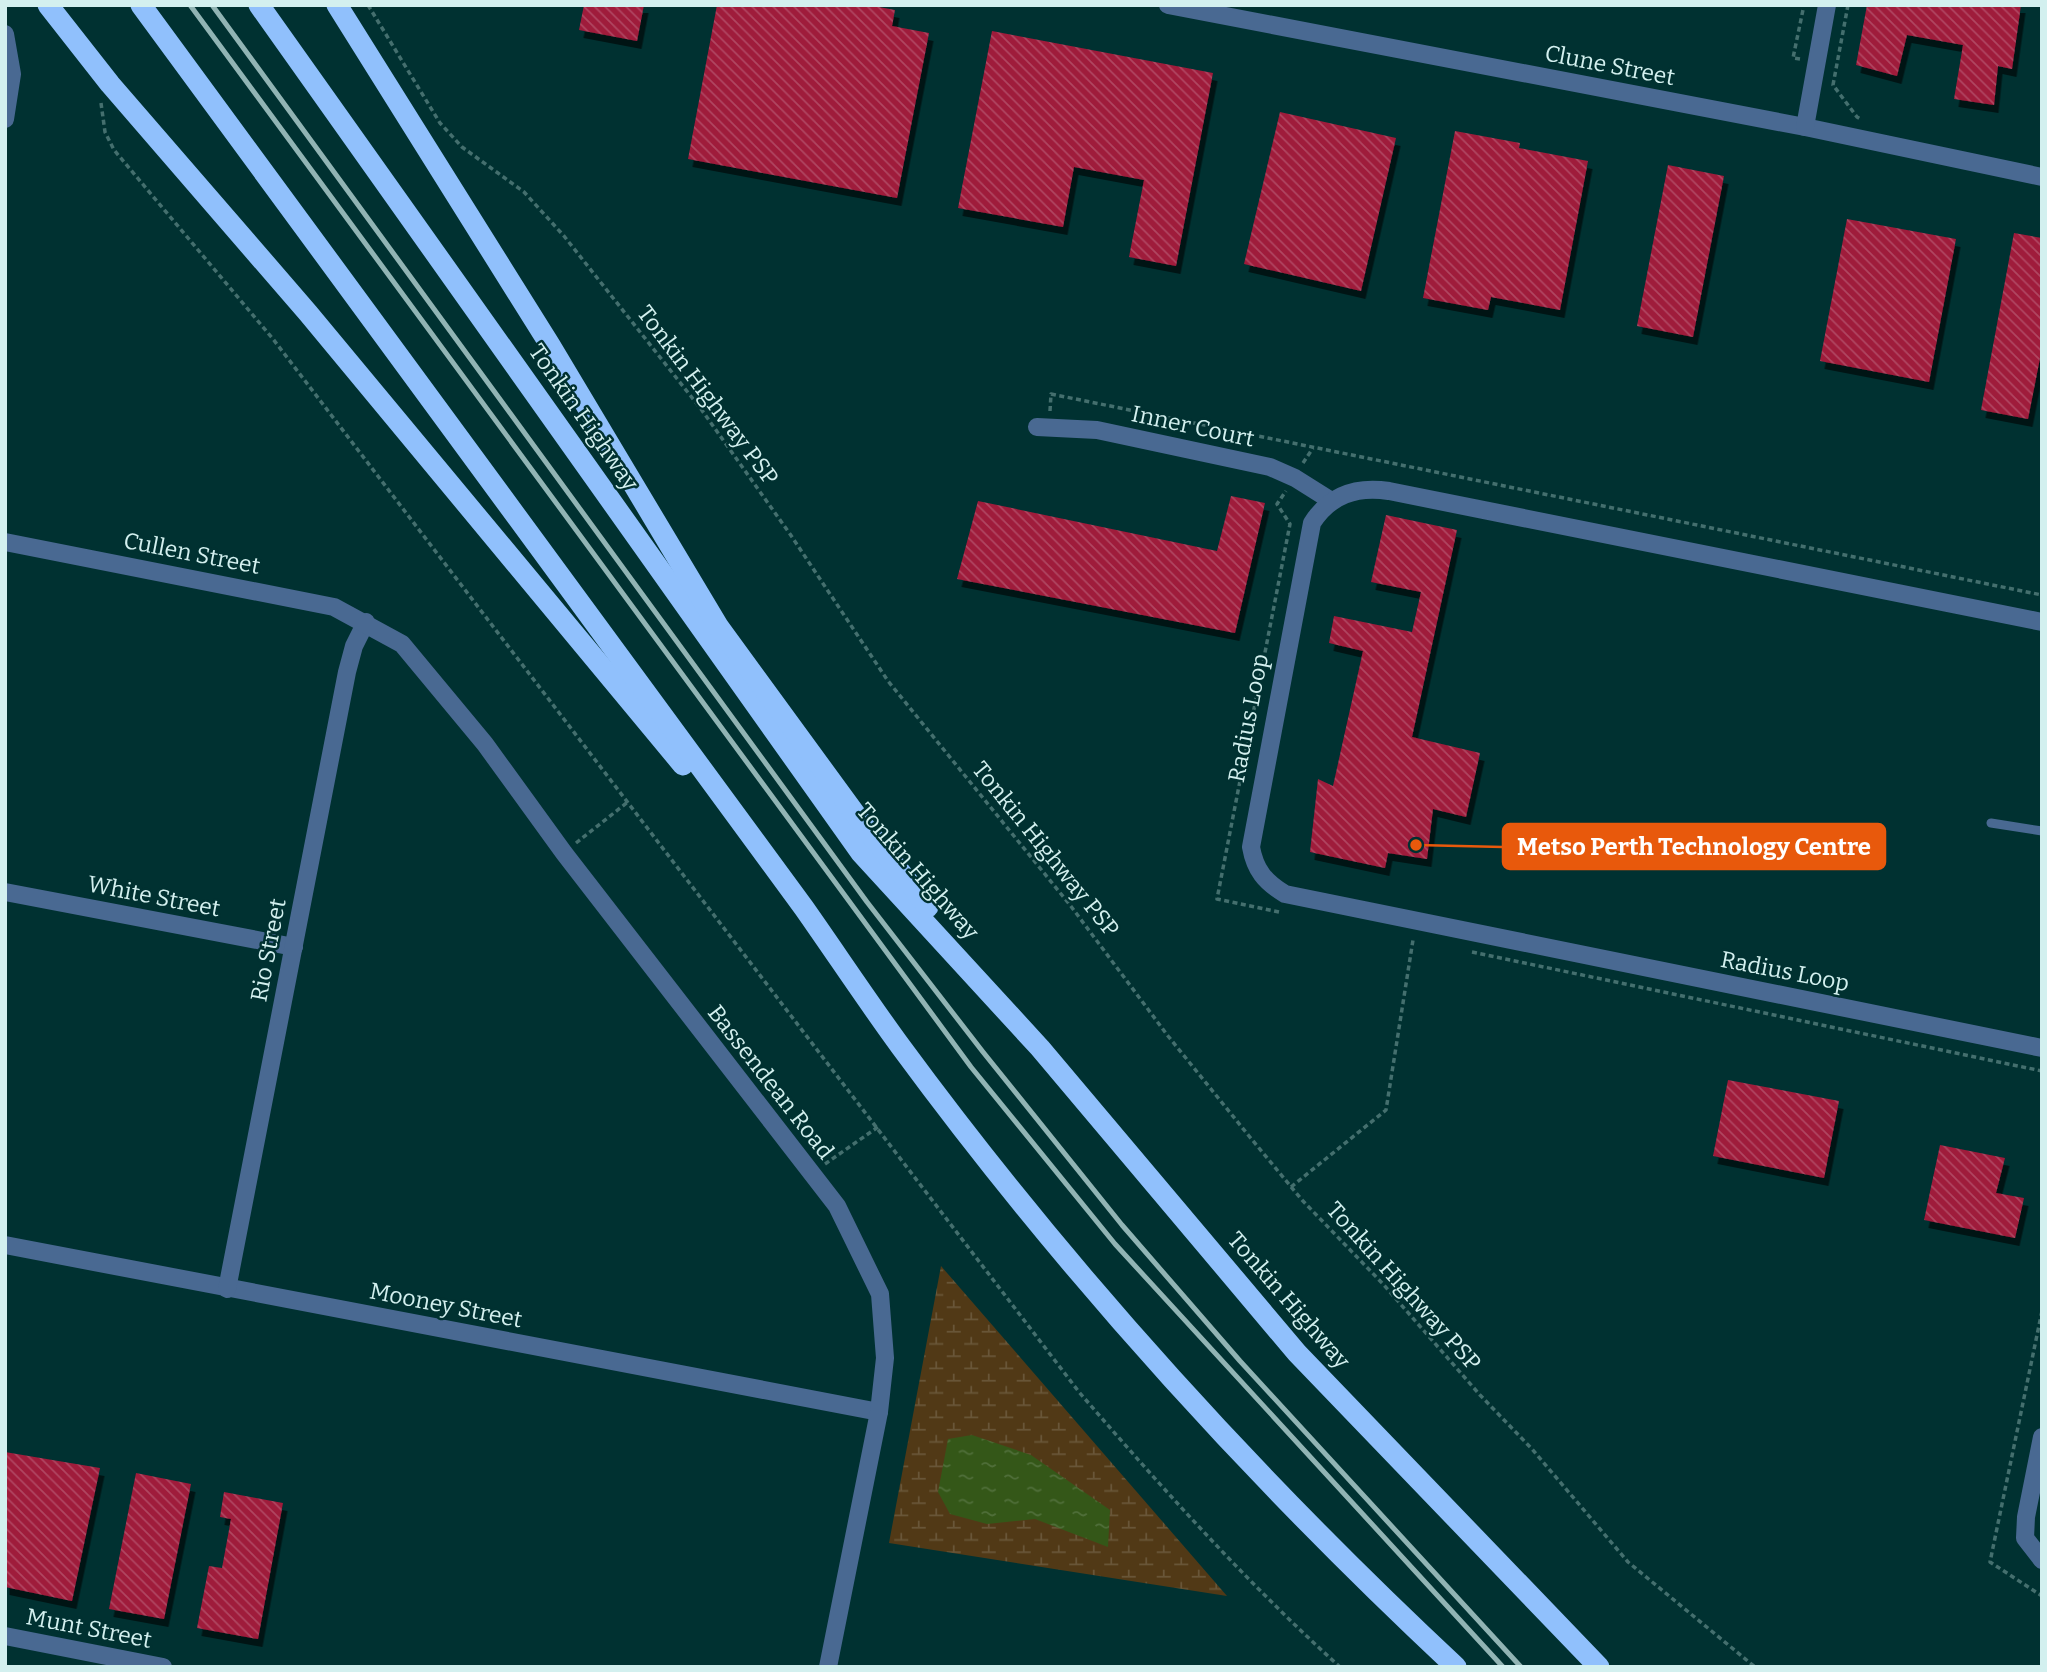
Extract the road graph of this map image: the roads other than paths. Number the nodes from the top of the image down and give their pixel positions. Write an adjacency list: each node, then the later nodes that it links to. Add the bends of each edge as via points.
1 (48, 5): 19 (highway)
2 (141, 5): 19 (highway)
3 (260, 5): 21 (highway, Tonkin Highway, via 861,853)
4 (337, 5): 21 (highway, via 550,345 718,626 864,826)
5 (1168, 5): 9 (street, Clune Street)
6 (1826, 5): 9 (street)
7 (5, 34): 8 (street, via 12,74)
8 (5, 118)
9 (1805, 127): 10 (street, Clune Street)
10 (2042, 177)
11 (1043, 427): 12 (street, Inner Court, via 1097,430 1270,467)
12 (1331, 500): 15 (street, via 1364,489 1390,491); 22 (street, Radius Loop, via 1312,523 1307,541 1252,830 1253,860 1266,882 1285,894 1315,901)
13 (5, 542): 14 (street, Cullen Street, via 273,593 334,607)
14 (366, 622): 20 (street, Rio Street, via 347,672); 25 (street, Bassendean Road, via 402,644 430,675 837,1206 880,1294 885,1358)
15 (2042, 622)
16 (1991, 823): 17 (lane)
17 (2042, 831)
18 (5, 892): 20 (street, White Street)
19 (804, 908): 31 (highway, via 902,1048 1132,1334)
20 (294, 947): 24 (street, Rio Street)
21 (1040, 1048): 32 (highway, Tonkin Highway, via 1297,1353)
22 (2042, 1048)
23 (5, 1245): 24 (street, Mooney Street)
24 (227, 1289): 25 (street, Mooney Street)
25 (879, 1412): 30 (street, Bassendean Road)
26 (2042, 1437): 27 (street, via 2025,1538)
27 (2042, 1560)
28 (5, 1636): 29 (street, Munt Street)
29 (163, 1667)
30 (828, 1667)
31 (1456, 1667)
32 (1599, 1667)

